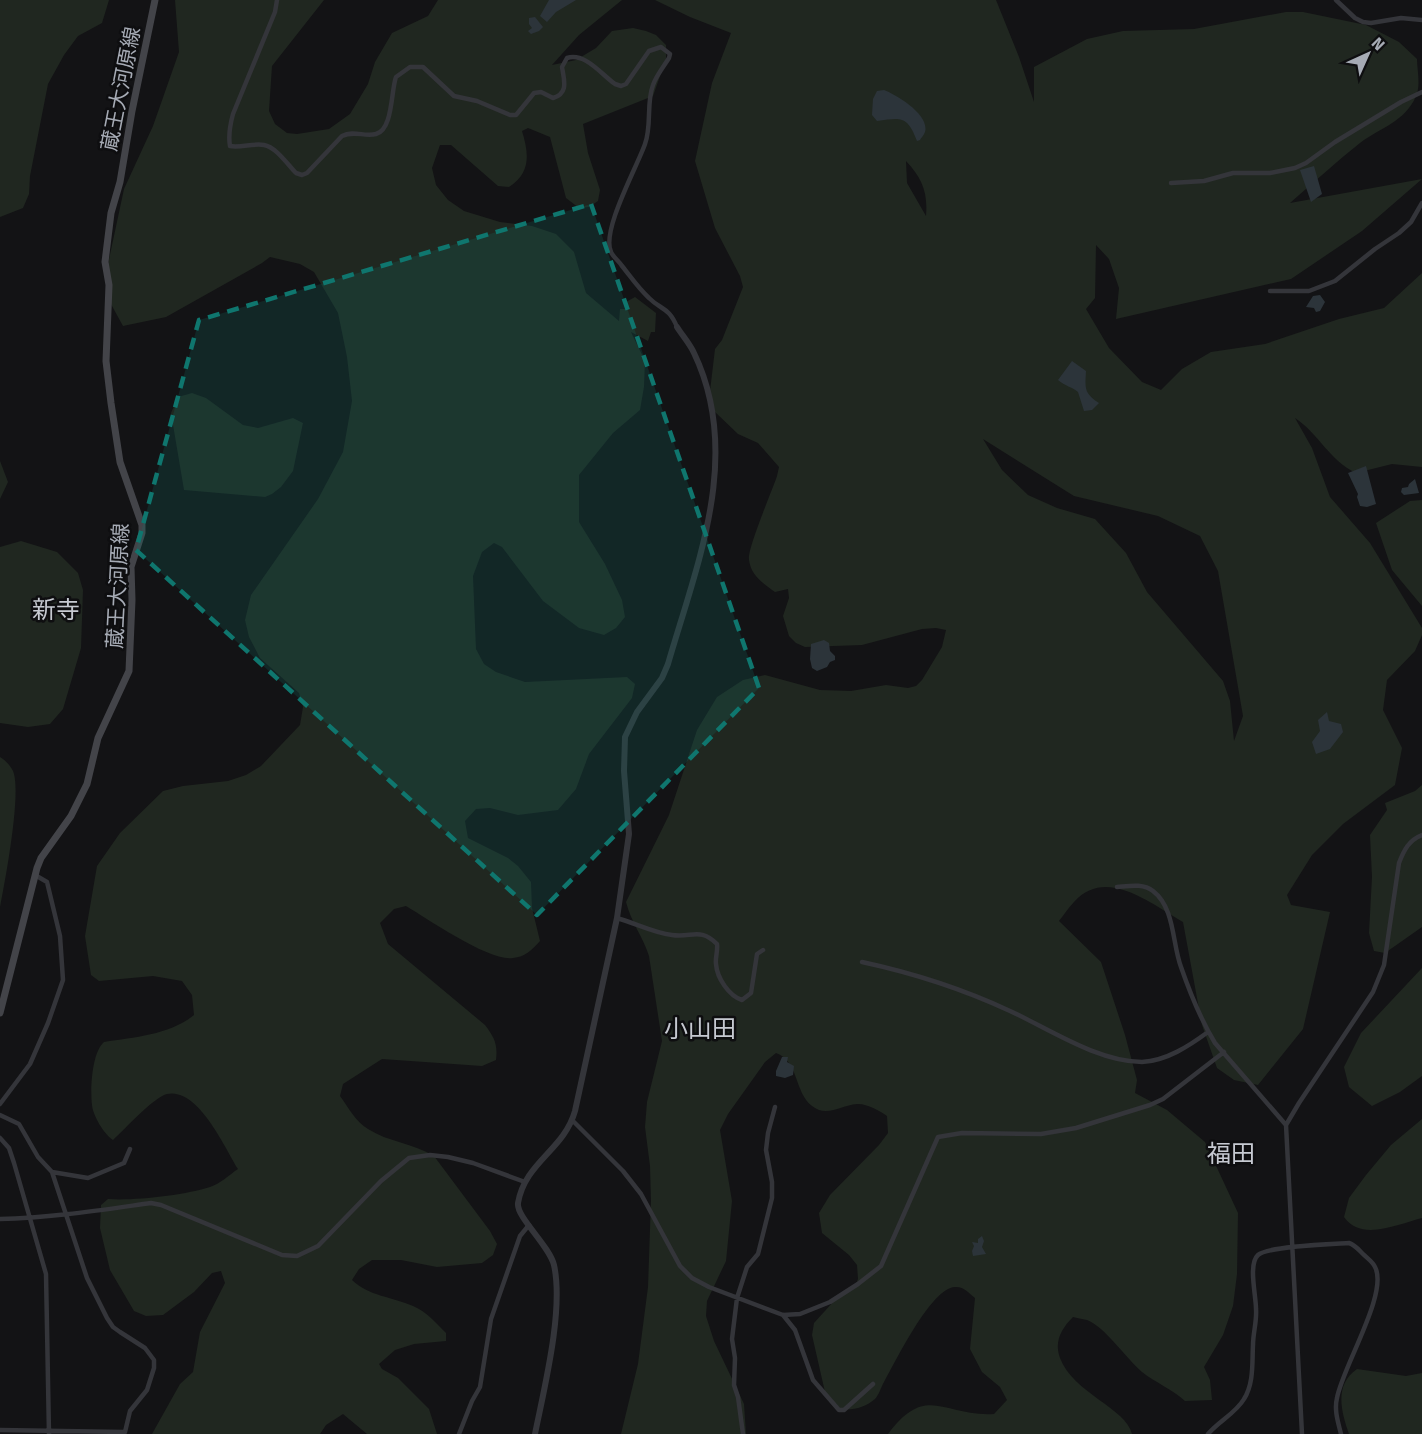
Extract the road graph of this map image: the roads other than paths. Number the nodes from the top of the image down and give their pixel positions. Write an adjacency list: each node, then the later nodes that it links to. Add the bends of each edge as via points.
1 (155, 0): 11 (main road, 蔵王大河原線, via 111,213 105,262 110,285 106,362 111,403 120,462 142,525 131,567 129,670 98,738 87,784 71,816 41,858)
2 (277, 0): 9 (street, via 233,114 230,146 270,147 302,175 342,136 381,131 390,114 396,77 410,67 423,67 454,96 516,115 534,93 553,98 563,92 566,82 561,67 567,58 585,60 621,86 649,51 661,46 667,49 669,58 653,85 645,145 610,229 609,245 611,254 636,285 664,308)
3 (1336, 0): 4 (street, via 1363,22)
4 (1422, 20)
5 (1422, 92): 6 (street, via 1295,168)
6 (1171, 183)
7 (1422, 203): 8 (street, via 1399,233 1335,280 1309,291)
8 (1270, 291)
9 (677, 327): 13 (street, via 694,352 707,390 716,436 715,486 708,527 668,664 625,737 629,834)
10 (1422, 835): 23 (street, via 1410,843 1399,863 1384,965 1374,992)
11 (35, 875): 16 (main road, 蔵王大河原線); 19 (street, via 47,882 54,906 63,980 30,1064)
12 (1117, 887): 17 (street, via 1145,887 1163,902 1180,965)
13 (617, 918): 14 (street, via 673,936 699,933 711,938 717,944 715,961 720,978 742,1000 751,993 757,954); 22 (street)
14 (763, 950)
15 (862, 962): 17 (street, via 956,988 1092,1050 1130,1061 1170,1055)
16 (0, 1013)
17 (1209, 1032): 18 (street)
18 (1224, 1052): 23 (street); 34 (street, via 1162,1099 1076,1128 1041,1134 962,1133 938,1137 880,1266 830,1302 800,1314)
19 (0, 1104)
20 (775, 1107): 33 (street, via 766,1150 772,1198 758,1254 747,1267)
21 (0, 1115): 26 (street, via 19,1124 38,1157)
22 (572, 1120): 27 (street, via 559,1143 534,1167); 33 (street, via 641,1194 685,1272)
23 (1286, 1125): 32 (street)
24 (0, 1138): 29 (street, via 9,1148)
25 (130, 1149): 26 (street, via 124,1163 88,1178)
26 (52, 1172): 28 (street)
27 (525, 1182): 28 (street, via 448,1157 409,1158 318,1246 290,1257 152,1203); 31 (street, via 518,1210)
28 (67, 1215): 29 (street); 37 (street, via 87,1278 107,1318 113,1327 145,1348 154,1360 154,1368 147,1390 130,1411 125,1432)
29 (31, 1218): 30 (street); 37 (street, via 46,1274)
30 (0, 1219)
31 (529, 1225): 38 (street, via 520,1236 494,1310 484,1376); 39 (street, via 554,1264 556,1283 552,1344)
32 (1293, 1247): 41 (street, via 1261,1252 1255,1257 1252,1373 1245,1398); 42 (street); 43 (street, via 1349,1243 1377,1270 1371,1310 1337,1396)
33 (737, 1298): 34 (street); 40 (street, via 733,1375)
34 (783, 1315): 35 (street, via 795,1330 813,1380 839,1410 844,1410)
35 (873, 1384)
36 (0, 1430): 37 (street)
37 (49, 1432)
38 (459, 1434)
39 (535, 1434)
40 (743, 1434)
41 (1208, 1434)
42 (1302, 1434)
43 (1341, 1434)

